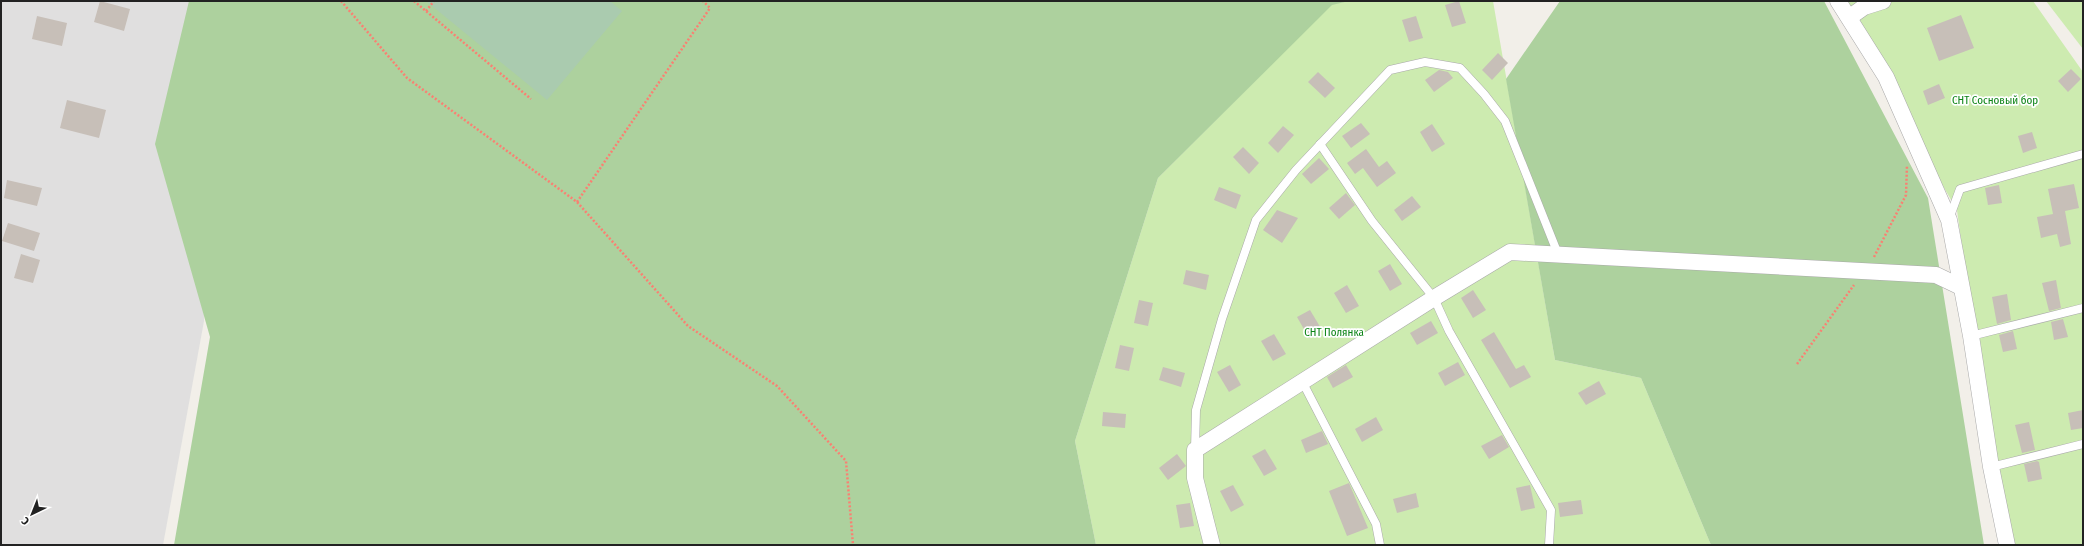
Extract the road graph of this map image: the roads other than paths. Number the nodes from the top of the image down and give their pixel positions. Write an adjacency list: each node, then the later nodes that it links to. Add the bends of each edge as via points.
1 (1838, 1): 3 (street)
2 (1883, 1): 3 (street, via 1864,7)
3 (1850, 17): 6 (street, via 1886,76)
4 (1320, 144): 7 (lane, via 1390,70 1425,62 1460,68 1506,121); 9 (lane, via 1372,221); 14 (lane, via 1256,220 1222,319 1196,410)
5 (2083, 154): 6 (lane, via 1960,189)
6 (1949, 220): 8 (street)
7 (1558, 254): 8 (street, via 1936,275); 9 (street, via 1510,252)
8 (1961, 286): 11 (street)
9 (1434, 298): 12 (street); 18 (lane, via 1449,331 1551,510)
10 (2083, 308): 11 (lane)
11 (1971, 336): 15 (street)
12 (1303, 383): 14 (street); 17 (lane, via 1376,524)
13 (2083, 444): 15 (lane)
14 (1195, 450): 16 (street, via 1195,478)
15 (1992, 466): 19 (street)
16 (1212, 545)
17 (1380, 545)
18 (1549, 545)
19 (2007, 545)

